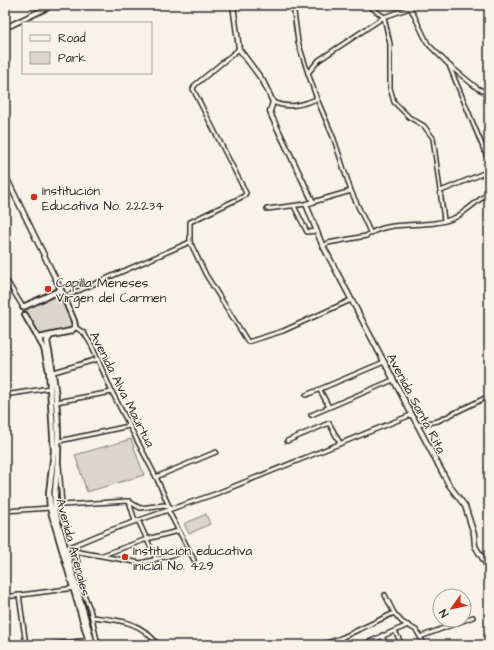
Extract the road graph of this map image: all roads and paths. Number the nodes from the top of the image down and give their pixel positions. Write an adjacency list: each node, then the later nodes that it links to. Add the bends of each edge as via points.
1 (53, 5): 7 (street)
2 (233, 5): 8 (street)
3 (293, 5): 10 (street, via 298,42)
4 (368, 5): 6 (street)
5 (410, 6): 6 (street); 9 (street, via 428,44)
6 (384, 17): 10 (street, via 319,60); 20 (street, via 390,44 391,95 399,108 429,132)
7 (5, 28)
8 (239, 49): 13 (street, via 263,81); 29 (street, via 193,89 246,193 190,222)
9 (449, 65): 11 (street, via 477,88); 15 (street)
10 (308, 73): 12 (street)
11 (489, 94)
12 (316, 99): 13 (street, via 294,106 282,106); 19 (street, via 334,139)
13 (273, 102): 22 (street, via 270,111 272,117)
14 (489, 141): 15 (street)
15 (483, 148): 16 (street)
16 (489, 162)
17 (489, 171): 20 (street)
18 (5, 175): 32 (street, Avenida Alva Maúrtua)
19 (351, 191): 22 (street); 28 (street)
20 (441, 191): 26 (street)
21 (489, 192): 26 (street, via 459,215)
22 (313, 202): 23 (street)
23 (306, 204): 24 (street); 27 (street, Avenida Santa Rita)
24 (294, 206): 25 (street); 27 (street, via 307,232)
25 (267, 209)
26 (444, 220): 28 (street)
27 (317, 231): 30 (street, Avenida Santa Rita)
28 (370, 232): 30 (street, via 366,236)
29 (190, 242): 33 (street); 34 (street, via 206,275 247,341 283,331)
30 (323, 246): 34 (street, Avenida Santa Rita)
31 (5, 278): 35 (street)
32 (61, 290): 33 (main road, Avenida Alva Maúrtua); 35 (main road)
33 (64, 297): 37 (main road, Avenida Alva Maúrtua)
34 (351, 300): 41 (street, Avenida Santa Rita)
35 (23, 307): 36 (street)
36 (26, 315): 39 (main road, Avenida Arenales)
37 (75, 327): 38 (main road, via 71,331); 40 (street, Avenida Alva Maúrtua, via 85,335)
38 (50, 336): 39 (main road); 42 (main road, via 47,341)
39 (39, 338): 44 (main road, Avenida Arenales, via 44,348)
40 (98, 359): 42 (street); 46 (street, Avenida Alva Maúrtua)
41 (384, 362): 43 (street, Avenida Santa Rita); 45 (street)
42 (54, 372): 51 (main road)
43 (393, 380): 52 (street); 54 (street, Avenida Santa Rita)
44 (50, 388): 47 (street); 50 (main road, Avenida Arenales)
45 (320, 390): 48 (street); 52 (street)
46 (112, 392): 51 (street); 56 (street, Avenida Alva Maúrtua)
47 (5, 395)
48 (306, 395)
49 (489, 396): 55 (street, via 438,421)
50 (51, 402): 51 (street); 65 (main road, Avenida Arenales, via 54,451 49,493)
51 (57, 402): 58 (main road)
52 (329, 407): 53 (street)
53 (311, 415)
54 (411, 415): 55 (street, Avenida Santa Rita); 59 (street)
55 (417, 425): 78 (street, Avenida Santa Rita, via 450,486 465,506 475,546)
56 (129, 426): 58 (street); 62 (street, Avenida Alva Maúrtua)
57 (287, 441): 59 (street, via 329,423)
58 (59, 442): 61 (main road)
59 (340, 443): 66 (street, via 215,494)
60 (216, 452): 62 (street)
61 (58, 461): 64 (street); 65 (main road)
62 (156, 477): 66 (street, Avenida Alva Maúrtua)
63 (129, 501): 64 (street); 66 (street, via 140,508 164,505); 68 (street)
64 (62, 505): 65 (street)
65 (52, 507): 67 (street); 72 (main road, Avenida Arenales)
66 (169, 508): 68 (street); 69 (street, Avenida Alva Maúrtua)
67 (5, 511)
68 (137, 521): 70 (street); 71 (street)
69 (178, 531): 70 (street); 74 (street, Avenida Alva Maúrtua)
70 (147, 539): 75 (street); 76 (street)
71 (73, 546): 72 (street); 73 (street)
72 (64, 550): 79 (main road, Avenida Arenales)
73 (75, 550): 75 (street); 84 (street, via 81,587)
74 (188, 550): 76 (street); 77 (street, Avenida Alva Maúrtua)
75 (102, 556): 76 (street, via 141,563)
76 (156, 559)
77 (194, 560)
78 (489, 569)
79 (75, 588): 80 (street); 91 (main road, Avenida Arenales); 95 (main road)
80 (19, 595): 82 (street); 93 (street)
81 (386, 595): 83 (street)
82 (5, 597)
83 (394, 613): 86 (street); 90 (street)
84 (92, 617): 96 (street); 97 (street, via 127,621 148,633)
85 (474, 617): 89 (street)
86 (408, 625): 87 (street); 89 (street, via 413,627)
87 (395, 631): 88 (street); 102 (street)
88 (382, 635): 100 (street); 101 (street)
89 (420, 637): 103 (street)
90 (342, 638): 92 (street); 99 (street)
91 (89, 642): 94 (street)
92 (329, 644): 98 (street)
93 (26, 645)
94 (48, 645)
95 (93, 645)
96 (98, 645)
97 (158, 645)
98 (321, 645)
99 (344, 645)
100 (362, 645)
101 (386, 645)
102 (402, 645)
103 (425, 645)

